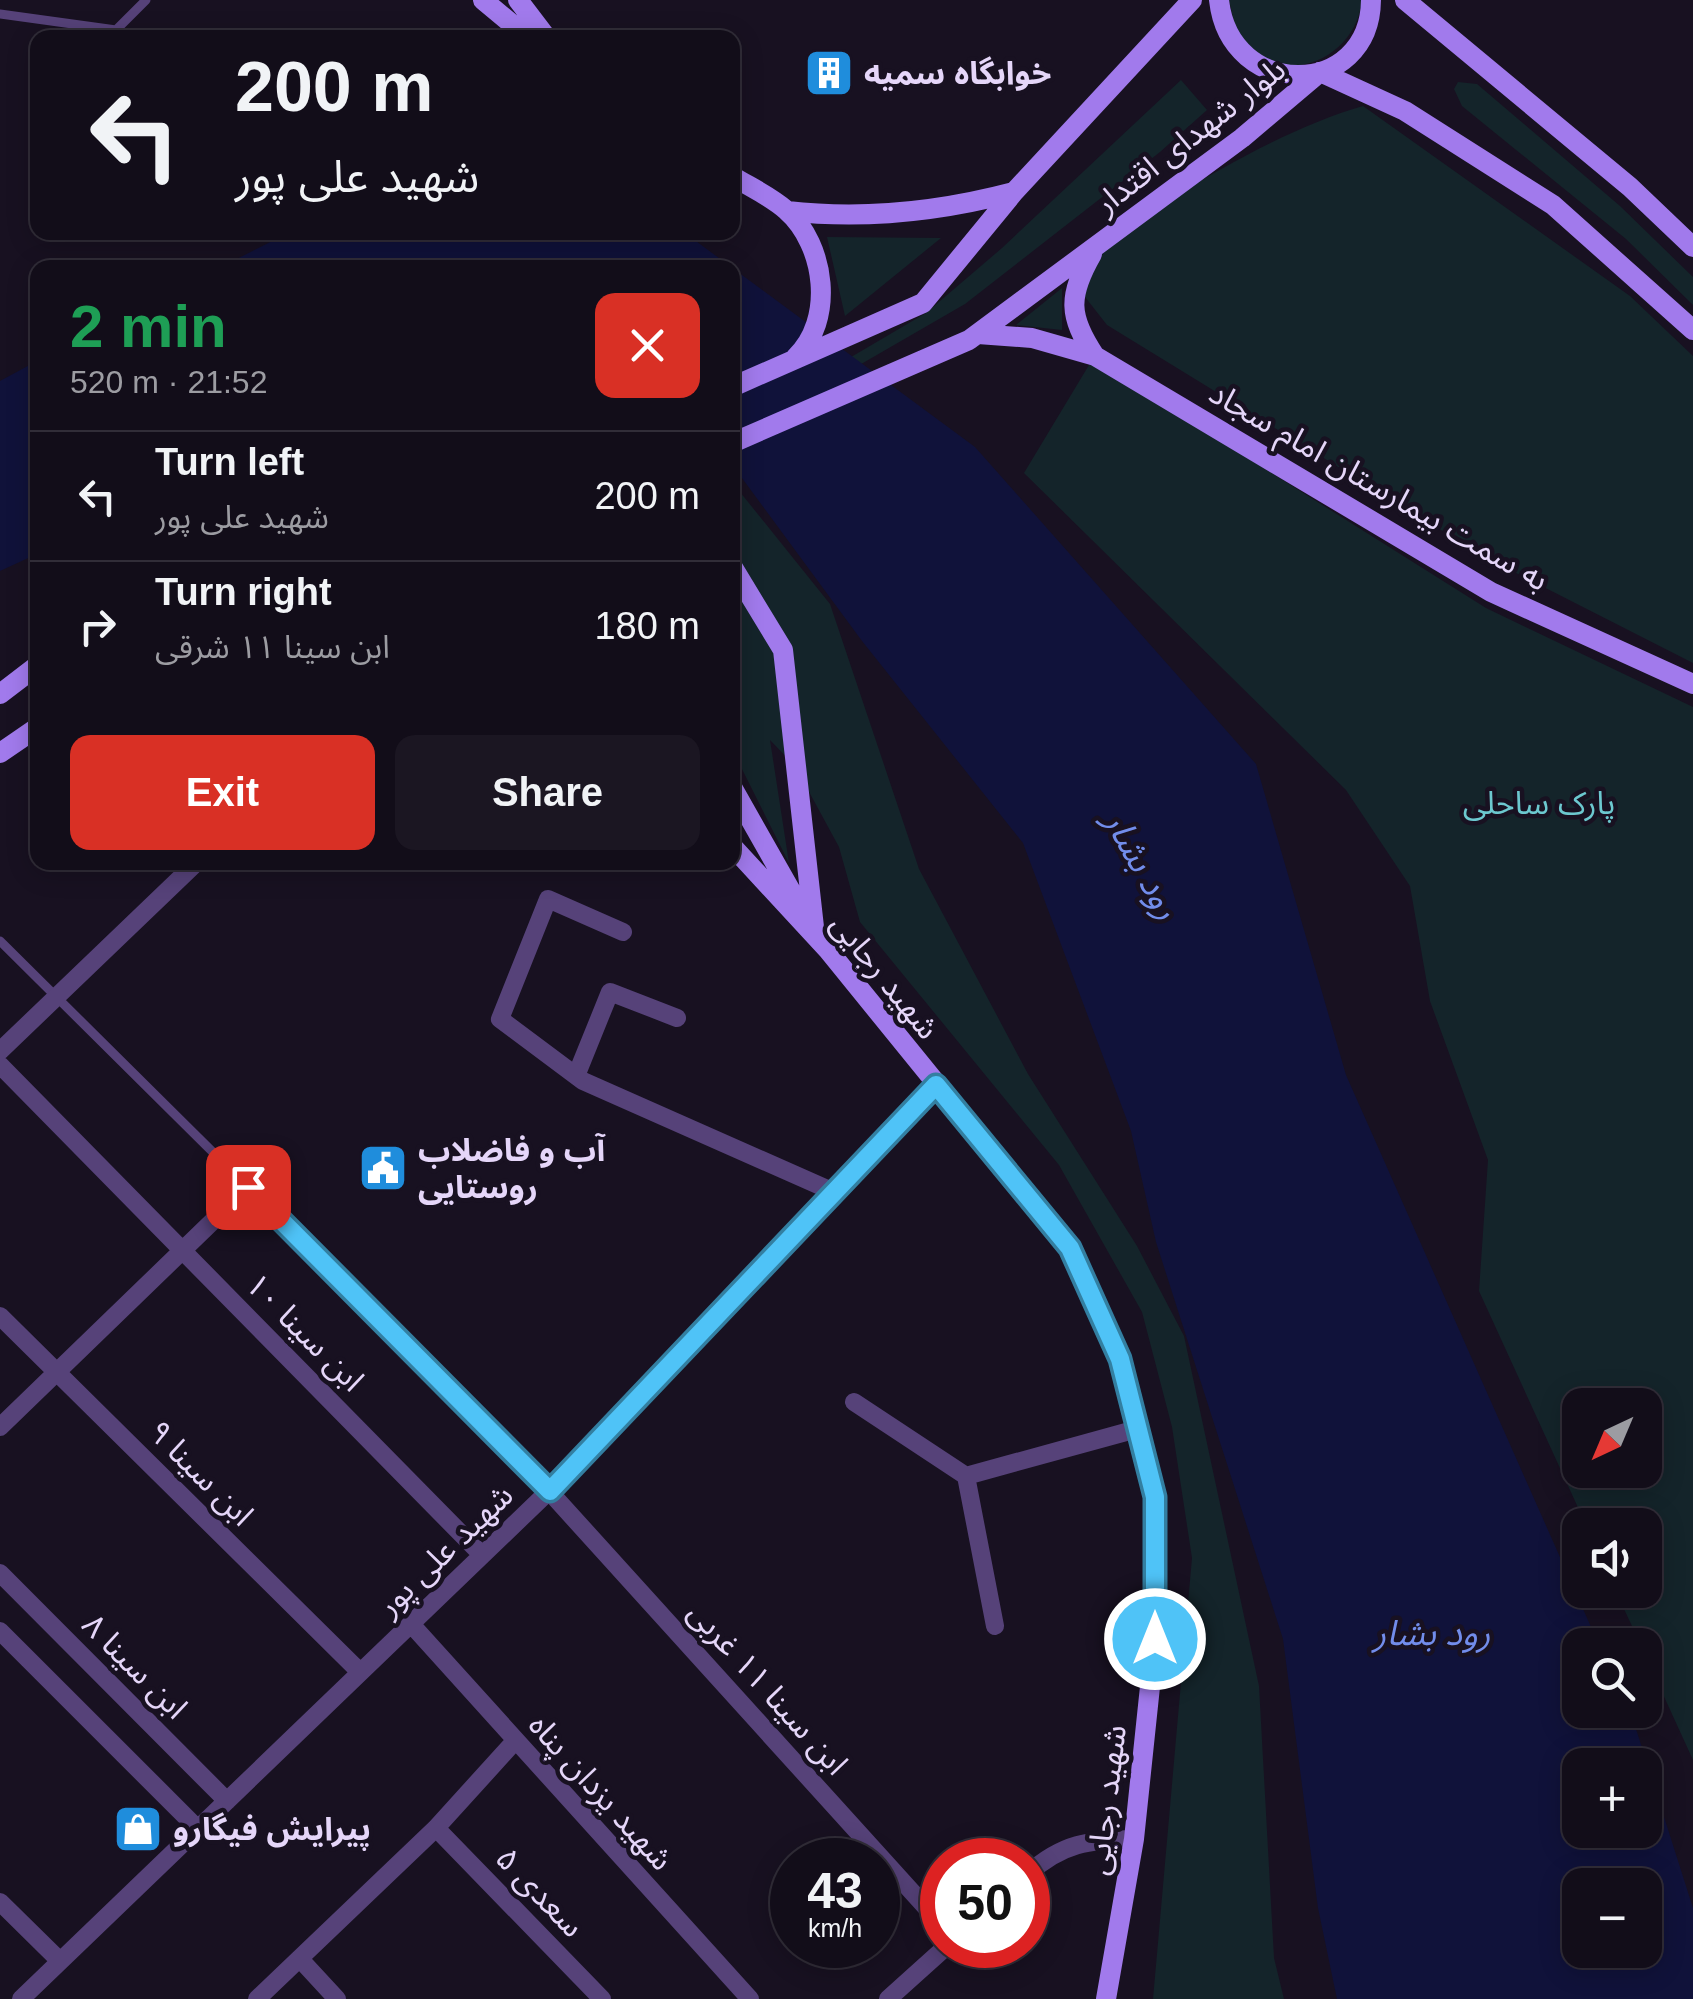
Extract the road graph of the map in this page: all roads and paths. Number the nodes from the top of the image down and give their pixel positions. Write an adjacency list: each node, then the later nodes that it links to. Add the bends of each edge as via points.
1 (146, 0): 8 (lane, via 116,30)
2 (483, 0): 9 (street)
3 (518, 0): 10 (street)
4 (1192, 0): 13 (street)
5 (1219, 0): 11 (street, via 1231,42 1251,62 1292,76)
6 (1371, 0): 11 (street, via 1355,47)
7 (1405, 0): 15 (street)
8 (0, 14)
9 (526, 30)
10 (539, 30)
11 (1320, 72): 16 (street, بلوار شهدای اقتدار); 17 (street, بلوار شهدای اقتدار, via 1405,110 1553,205)
12 (740, 181): 14 (street)
13 (1014, 192): 14 (street, via 885,216); 20 (street, via 923,303)
14 (787, 211): 20 (street, via 819,272 819,324)
15 (1693, 247)
16 (1094, 249): 18 (street, بلوار شهدای اقتدار); 19 (street, via 1073,304 1076,328)
17 (1693, 330)
18 (973, 337): 19 (street, به سمت بیمارستان امام سجاد, via 1032,338); 22 (street, بلوار شهدای اقتدار)
19 (1095, 356): 25 (street, به سمت بیمارستان امام سجاد, via 1491,592)
20 (789, 362): 21 (street)
21 (740, 384)
22 (740, 439)
23 (740, 579): 33 (street, via 784,650)
24 (30, 671): 26 (street)
25 (1693, 684)
26 (0, 694)
27 (29, 732): 28 (street)
28 (0, 754)
29 (740, 801): 33 (street)
30 (740, 855): 33 (street, شهید رجایی)
31 (190, 870): 35 (street)
32 (623, 932): 39 (street, via 548,899 500,1019)
33 (815, 936): 40 (street, شهید رجایی)
34 (0, 941): 35 (lane)
35 (56, 997): 37 (street); 41 (lane)
36 (677, 1018): 39 (street, via 610,992)
37 (0, 1050)
38 (0, 1065): 43 (street, ابن سینا ۱۰)
39 (576, 1076): 42 (street)
40 (936, 1085): 42 (street, شهید علی پور); 48 (street, شهید رجایی, via 1070,1248 1120,1359)
41 (248, 1187): 43 (street); 50 (street, ابن سینا ۱۱ غربی)
42 (834, 1192): 50 (street, شهید علی پور)
43 (182, 1250): 45 (street); 51 (street, ابن سینا ۱۰)
44 (0, 1316): 45 (street, ابن سینا ۹)
45 (57, 1372): 47 (street); 56 (street, ابن سینا ۹)
46 (854, 1402): 49 (street)
47 (0, 1427)
48 (1137, 1429): 49 (street); 61 (street, شهید رجایی, via 1155,1497 1155,1639)
49 (966, 1476): 54 (street)
50 (550, 1491): 51 (street, شهید علی پور); 63 (street, ابن سینا ۱۱ غربی)
51 (482, 1555): 53 (street, شهید علی پور)
52 (0, 1574): 58 (street, ابن سینا ۸)
53 (411, 1624): 56 (street, شهید علی پور); 57 (street, شهید یزدان پناه)
54 (995, 1626)
55 (0, 1631): 60 (street)
56 (360, 1672): 58 (street, شهید علی پور)
57 (514, 1742): 59 (street); 72 (street, شهید یزدان پناه)
58 (227, 1801): 60 (street, شهید علی پور)
59 (436, 1828): 65 (street); 71 (street, سعدی ۵)
60 (198, 1829): 66 (street, شهید علی پور)
61 (1134, 1839): 62 (street, via 1080,1841); 74 (street, شهید رجایی)
62 (1050, 1856)
63 (920, 1901)
64 (0, 1902): 66 (street)
65 (300, 1959): 69 (street); 70 (street)
66 (60, 1962): 68 (street, شهید علی پور)
67 (922, 1968): 73 (street)
68 (21, 1999)
69 (257, 1999)
70 (337, 1999)
71 (602, 1999)
72 (750, 1999)
73 (888, 1999)
74 (1106, 1999)

